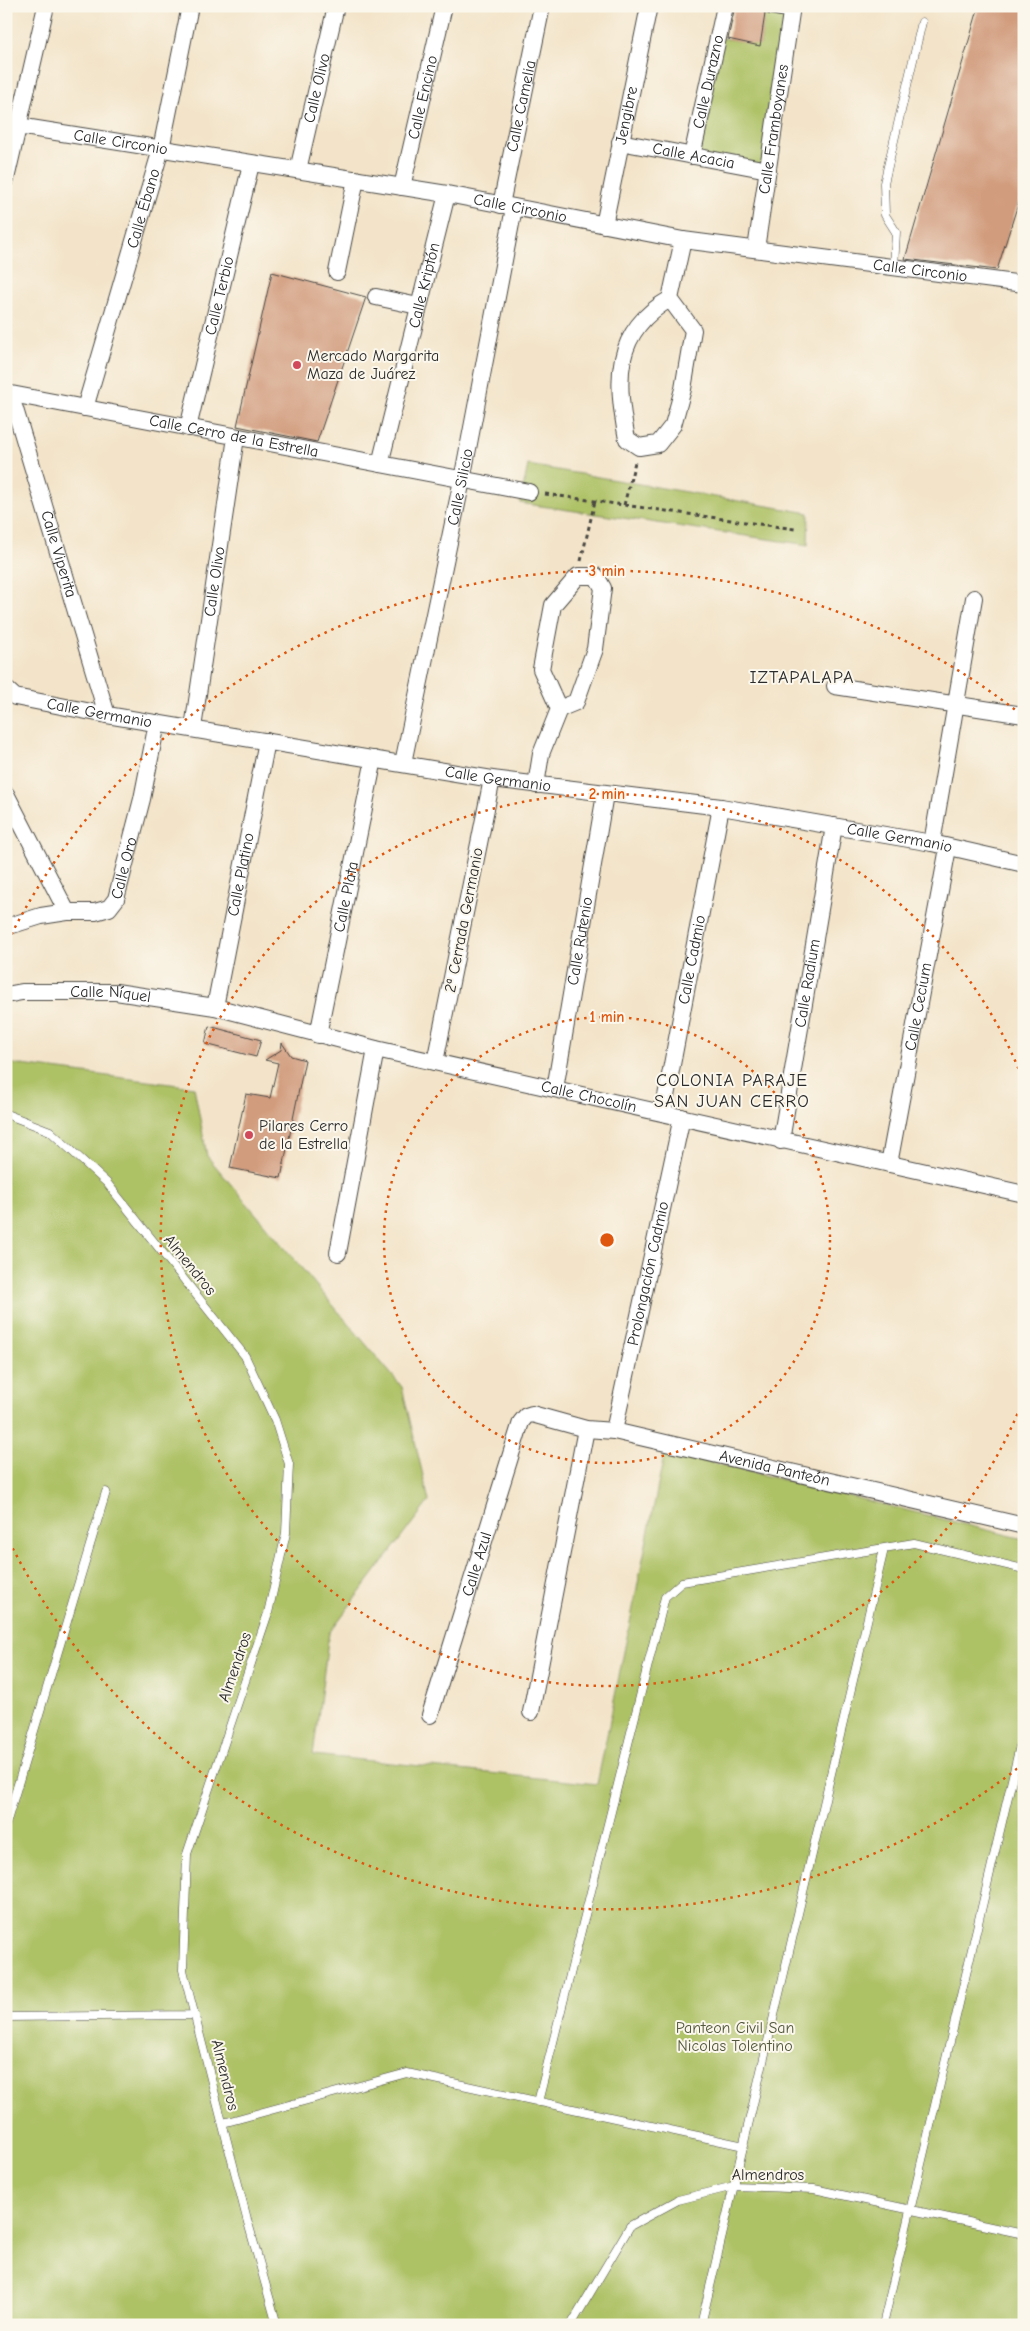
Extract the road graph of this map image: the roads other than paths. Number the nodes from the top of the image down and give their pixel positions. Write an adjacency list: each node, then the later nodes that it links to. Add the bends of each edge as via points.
1 (46, 6): 11 (street)
2 (190, 6): 13 (street, Calle Ébano)
3 (336, 6): 16 (street, Calle Olivo)
4 (444, 6): 20 (street, Calle Encino)
5 (542, 6): 22 (street, Calle Camelia)
6 (650, 6): 12 (street, Jengibre)
7 (725, 6): 14 (street, Calle Durazno)
8 (770, 6): 9 (street)
9 (791, 8): 17 (street, Calle Framboyanes)
10 (922, 22): 26 (lane, via 884,182 885,215 896,232)
11 (18, 126): 13 (street, Calle Circonio); 18 (street)
12 (620, 142): 14 (street, Calle Acacia); 23 (street, Jengibre)
13 (161, 149): 15 (street, Calle Circonio); 33 (street, Calle Ébano)
14 (692, 156): 17 (street, Calle Acacia)
15 (252, 164): 16 (street, Calle Circonio); 34 (street, Calle Terbio)
16 (298, 170): 19 (street, Calle Circonio)
17 (768, 170): 25 (street, Calle Framboyanes)
18 (6, 179)
19 (356, 179): 20 (street, Calle Circonio); 27 (street)
20 (402, 187): 21 (street, Calle Circonio)
21 (447, 194): 22 (street, Calle Circonio); 31 (street, Calle Kriptón)
22 (507, 207): 23 (street, Calle Circonio); 37 (street, Calle Silicio)
23 (604, 225): 24 (street, Calle Circonio)
24 (683, 240): 25 (street, Calle Circonio); 30 (street)
25 (756, 249): 26 (street, Calle Circonio)
26 (894, 267): 28 (street, Calle Circonio)
27 (337, 272)
28 (1024, 284)
29 (376, 297): 31 (street)
30 (670, 300): 30 (street, via 652,309 630,337 620,370 620,404 627,439 639,447 658,444 673,424 683,389 693,330)
31 (418, 306): 36 (street, Calle Kriptón)
32 (7, 393): 33 (street, Calle Cerro de la Estrella); 44 (street, Calle Viperita, via 15,409)
33 (85, 408): 34 (street, Calle Cerro de la Estrella)
34 (188, 428): 35 (street, Calle Cerro de la Estrella)
35 (236, 437): 36 (street, Calle Cerro de la Estrella); 47 (street, Calle Olivo)
36 (380, 464): 37 (street, Calle Cerro de la Estrella)
37 (462, 480): 38 (street, Calle Cerro de la Estrella); 50 (street, Calle Silicio)
38 (529, 492)
39 (974, 598): 42 (street, Calle Cecium)
40 (835, 686): 42 (street)
41 (6, 689): 44 (street, Calle Germanio, via 15,697)
42 (956, 704): 45 (street); 57 (street, Calle Cecium)
43 (559, 708): 43 (street, via 576,702 596,649 603,588 596,576 578,576 553,605 541,669); 52 (street, via 541,754)
44 (107, 715): 46 (street, Calle Germanio)
45 (1024, 715)
46 (157, 723): 47 (street, Calle Germanio); 59 (street, Calle Oro, via 142,799 116,899 109,908 95,912)
47 (193, 728): 48 (street, Calle Germanio)
48 (267, 741): 49 (street, Calle Germanio); 62 (street, Calle Platino)
49 (374, 759): 50 (street, Calle Germanio); 63 (street, Calle Plata)
50 (402, 763): 51 (street, Calle Germanio)
51 (492, 779): 52 (street, Calle Germanio); 65 (street, 2ª Cerrada Germanio)
52 (536, 785): 54 (street, Calle Germanio)
53 (6, 794): 59 (street)
54 (605, 794): 55 (street, Calle Germanio); 66 (street, Calle Rutenio)
55 (721, 807): 56 (street, Calle Germanio); 67 (street, Calle Cadmio)
56 (834, 826): 57 (street, Calle Germanio); 70 (street, Calle Radium)
57 (940, 846): 58 (street, Calle Germanio); 71 (street, Calle Cecium)
58 (1024, 864)
59 (67, 912): 60 (street, Calle Oro)
60 (6, 927)
61 (6, 995): 62 (street, Calle Níquel, via 22,992 116,992)
62 (215, 1007): 63 (street, Calle Chocolín)
63 (318, 1035): 64 (street, Calle Chocolín)
64 (376, 1049): 65 (street, Calle Chocolín); 73 (street)
65 (435, 1062): 66 (street, Calle Chocolín)
66 (555, 1089): 67 (street, Calle Chocolín)
67 (663, 1112): 69 (street, Calle Chocolín)
68 (6, 1114): 85 (lane, Almendros, via 50,1131 107,1183 245,1356 275,1420 289,1464 286,1533 268,1613 187,1854 183,1970)
69 (682, 1117): 70 (street, Calle Chocolín); 76 (street, Prolongación Cadmio)
70 (781, 1141): 71 (street, Calle Chocolín)
71 (888, 1164): 72 (street, Calle Chocolín)
72 (1024, 1194)
73 (338, 1253)
74 (526, 1416): 75 (street, Avenida Panteón, via 532,1414); 82 (street, Calle Azul, via 521,1422)
75 (586, 1428): 76 (street, Avenida Panteón); 81 (street)
76 (614, 1431): 78 (street, Avenida Panteón)
77 (106, 1492): 84 (lane)
78 (1024, 1526)
79 (884, 1548): 80 (lane, via 914,1543); 87 (lane, via 682,1582 665,1597); 89 (lane)
80 (1024, 1569)
81 (531, 1712)
82 (430, 1715)
83 (1024, 1730): 91 (lane)
84 (6, 1824)
85 (195, 2015): 86 (lane); 88 (lane, Almendros)
86 (6, 2017)
87 (538, 2102): 88 (lane, via 408,2073); 89 (lane)
88 (223, 2123): 93 (lane, Almendros)
89 (744, 2146): 90 (lane)
90 (734, 2186): 91 (lane, Almendros, via 814,2189); 94 (lane, Almendros, via 678,2200 630,2226); 95 (lane)
91 (910, 2210): 92 (lane, Almendros); 96 (lane)
92 (1024, 2234)
93 (277, 2325)
94 (571, 2325)
95 (701, 2325)
96 (883, 2325)

